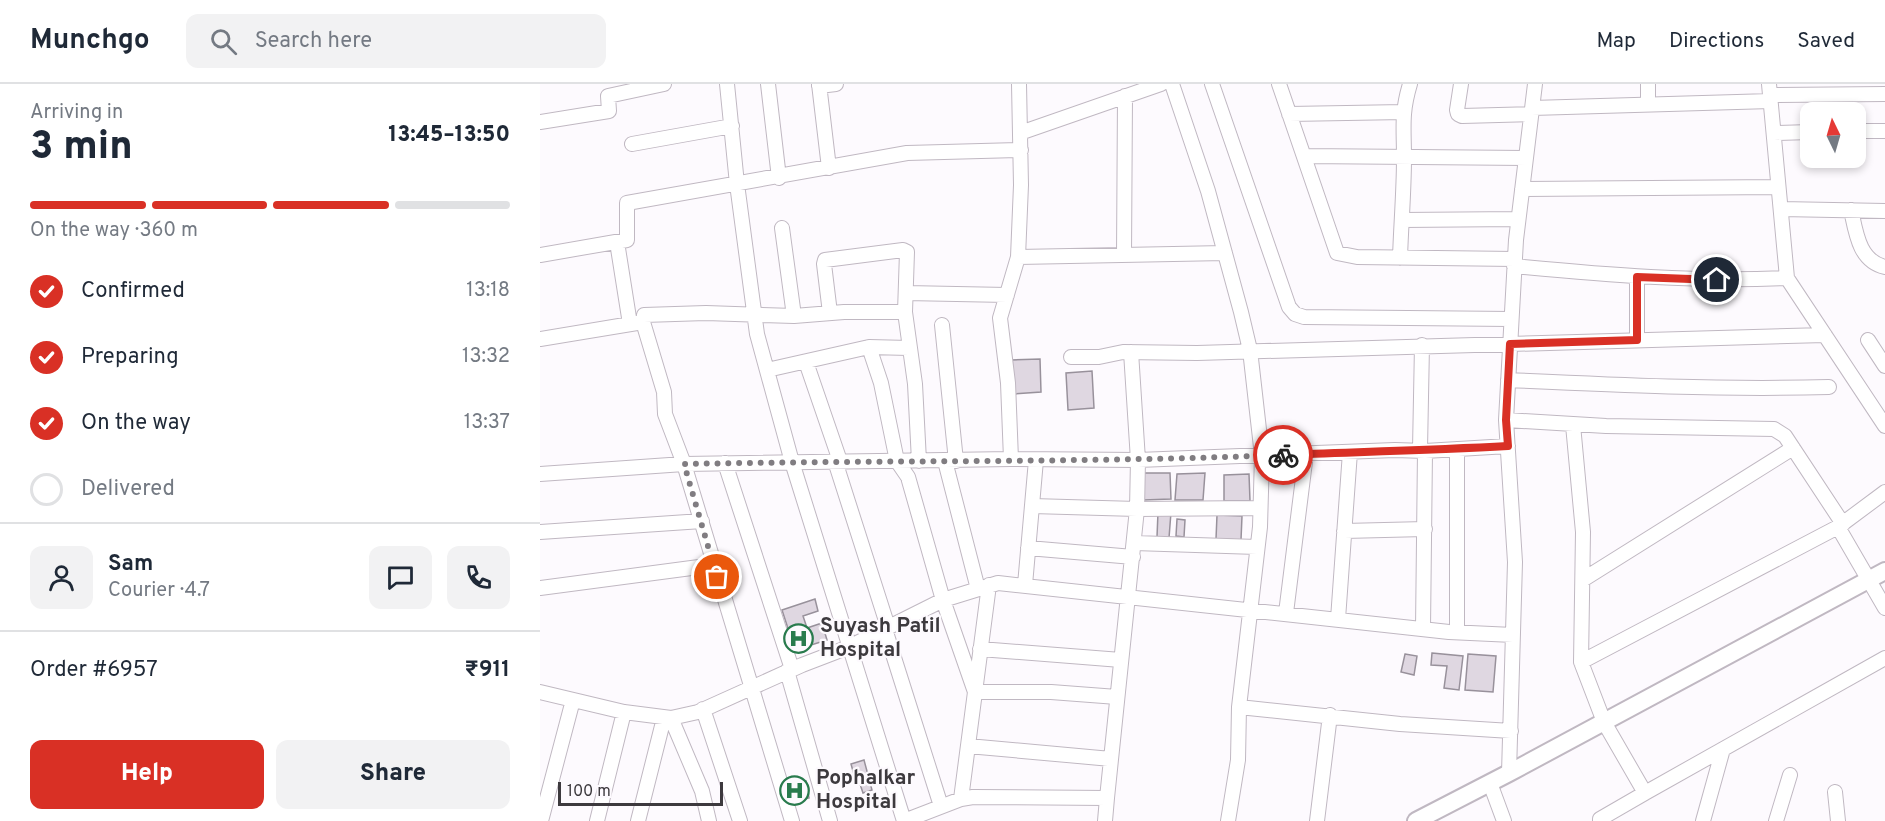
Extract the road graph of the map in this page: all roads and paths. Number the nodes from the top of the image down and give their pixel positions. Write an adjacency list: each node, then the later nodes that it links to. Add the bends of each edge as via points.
1 (664, 84): 22 (street, via 608,96 609,111)
2 (726, 84): 23 (street)
3 (768, 84): 35 (street)
4 (836, 84): 14 (street)
5 (1019, 84): 27 (street)
6 (1161, 84): 17 (street)
7 (1172, 84): 46 (street)
8 (1212, 84): 61 (street, via 1289,307 1295,314)
9 (1279, 84): 21 (street)
10 (1410, 84): 19 (street)
11 (1461, 84): 20 (street, via 1457,110 1462,116)
12 (1535, 84): 20 (street)
13 (1648, 84): 18 (street)
14 (819, 85): 34 (street)
15 (1770, 93): 16 (street); 18 (street); 28 (street)
16 (1885, 94)
17 (1125, 96): 27 (street); 48 (street)
18 (1648, 104): 20 (street)
19 (1404, 111): 21 (street); 32 (street)
20 (1532, 111): 33 (street)
21 (1289, 114): 31 (street)
22 (540, 122)
23 (732, 126): 29 (street); 36 (street)
24 (1866, 131): 25 (street)
25 (1885, 131)
26 (1800, 132): 28 (street)
27 (1020, 133): 30 (street)
28 (1774, 133): 37 (street)
29 (632, 144)
30 (1021, 150): 34 (street, via 907,153); 49 (street)
31 (1304, 156): 32 (street); 50 (street, via 1337,253)
32 (1404, 157): 33 (street); 43 (street)
33 (1526, 158): 38 (street)
34 (829, 168): 35 (street)
35 (778, 177): 36 (street)
36 (736, 184): 45 (street, via 627,203 627,240); 60 (street)
37 (1778, 187): 38 (street); 39 (street)
38 (1522, 189): 42 (street)
39 (1781, 208): 40 (street); 54 (street)
40 (1851, 210): 41 (street); 52 (street, via 1862,250 1872,263)
41 (1885, 211)
42 (1518, 219): 43 (street); 51 (street)
43 (1402, 220): 50 (street)
44 (782, 228): 59 (street)
45 (616, 242): 47 (street); 62 (street)
46 (1225, 253): 48 (street); 72 (street)
47 (540, 255)
48 (1124, 255): 49 (street)
49 (1018, 257): 56 (street)
50 (1400, 258): 51 (street)
51 (1514, 262): 53 (street); 61 (street)
52 (1885, 267)
53 (1637, 277): 54 (street); 66 (street)
54 (1787, 278): 64 (street)
55 (906, 293): 56 (street); 57 (street); 58 (street, via 908,256 903,250 830,258 824,264)
56 (1007, 294): 90 (street, via 1000,318)
57 (905, 312): 58 (street); 71 (street)
58 (830, 313): 59 (street)
59 (794, 315): 60 (street)
60 (753, 316): 62 (street, via 644,315); 77 (street)
61 (1511, 319): 68 (street)
62 (637, 323): 65 (street); 99 (street)
63 (942, 325): 96 (street)
64 (1825, 335): 66 (street); 82 (street)
65 (540, 339)
66 (1637, 340): 68 (street)
67 (1868, 340): 76 (street)
68 (1510, 344): 69 (street); 78 (street)
69 (1422, 345): 72 (street); 86 (street)
70 (869, 347): 71 (street); 75 (street); 95 (street, via 881,383)
71 (909, 348): 91 (street)
72 (1250, 350): 73 (street); 89 (street)
73 (1131, 352): 74 (street); 93 (street)
74 (1071, 357)
75 (806, 362): 77 (street); 94 (street)
76 (1885, 366)
77 (766, 370): 97 (street)
78 (1508, 380): 79 (street, via 1626,386); 80 (street)
79 (1829, 387)
80 (1506, 420): 81 (street); 83 (street)
81 (1574, 425): 84 (street, via 1774,429); 115 (street)
82 (1885, 426)
83 (1508, 446): 85 (street); 129 (street, via 1515,562)
84 (1793, 448): 106 (street); 115 (street)
85 (1457, 449): 86 (street); 128 (street)
86 (1423, 450): 87 (street); 107 (street)
87 (1350, 452): 88 (street); 108 (street)
88 (1306, 454): 89 (street); 124 (street)
89 (1262, 456): 93 (street); 103 (street)
90 (1011, 459): 92 (street); 96 (street)
91 (919, 460): 95 (street); 96 (street)
92 (1036, 460): 93 (street); 102 (street)
93 (1138, 460): 104 (street)
94 (837, 461): 95 (street); 97 (street); 126 (street)
95 (897, 461): 121 (street, via 908,477)
96 (951, 461): 118 (street)
97 (792, 462): 98 (street); 130 (street)
98 (725, 463): 99 (street); 135 (street)
99 (684, 464): 100 (street); 105 (street)
100 (540, 474)
101 (1885, 492): 106 (street)
102 (1032, 506): 104 (street); 111 (street)
103 (1260, 508): 104 (street); 110 (street)
104 (1137, 509): 112 (street)
105 (702, 520): 109 (street); 113 (street)
106 (1841, 525): 116 (street); 134 (street)
107 (1425, 529): 108 (street); 127 (street)
108 (1344, 531): 125 (street)
109 (540, 532)
110 (1257, 547): 112 (street); 123 (street)
111 (1028, 548): 112 (street); 117 (street)
112 (1133, 550): 120 (street)
113 (714, 565): 119 (street); 136 (street)
114 (1885, 571): 116 (street)
115 (1584, 579): 134 (street)
116 (1870, 579): 122 (street); 146 (street)
117 (1025, 585): 118 (street, via 998,583); 120 (street)
118 (983, 587): 121 (street); 131 (street)
119 (540, 588)
120 (1129, 596): 123 (street); 133 (street)
121 (943, 600): 126 (street); 138 (street)
122 (1885, 608)
123 (1250, 609): 124 (street); 141 (street)
124 (1286, 613): 125 (street)
125 (1338, 619): 127 (street)
126 (887, 628): 130 (street); 158 (street)
127 (1424, 629): 128 (street)
128 (1457, 632): 129 (street)
129 (1514, 634): 147 (street)
130 (849, 647): 135 (street); 158 (street, via 904,821)
131 (980, 649): 133 (street); 138 (street)
132 (1885, 658): 149 (street)
133 (1121, 660): 139 (street)
134 (1581, 662): 146 (street)
135 (790, 670): 136 (street); 165 (street)
136 (752, 687): 142 (street); 164 (street)
137 (540, 692): 140 (street)
138 (975, 692): 139 (street); 148 (street)
139 (1117, 697): 150 (street)
140 (573, 700): 143 (street); 159 (street)
141 (1239, 707): 144 (street); 167 (street, via 1238,760)
142 (703, 709): 145 (street); 163 (street)
143 (624, 712): 145 (street); 160 (street)
144 (1330, 715): 147 (street); 168 (street)
145 (668, 718): 161 (street); 162 (street, via 702,791)
146 (1604, 722): 151 (street); 155 (street)
147 (1510, 731): 151 (street)
148 (968, 746): 150 (street); 157 (street)
149 (1723, 749): 155 (street); 172 (street)
150 (1111, 759): 156 (street)
151 (1509, 773): 153 (street)
152 (1790, 775): 173 (street)
153 (1490, 783): 169 (street); 170 (street)
154 (1835, 792): 174 (street)
155 (1645, 793): 171 (street)
156 (1107, 798): 157 (street); 166 (street)
157 (962, 799): 158 (street)
158 (941, 806)
159 (541, 821)
160 (597, 821)
161 (638, 821)
162 (709, 821)
163 (740, 821)
164 (792, 821)
165 (830, 821)
166 (1105, 821)
167 (1228, 821)
168 (1317, 821)
169 (1416, 821)
170 (1504, 821)
171 (1600, 821)
172 (1703, 821)
173 (1776, 821)
174 (1838, 821)

